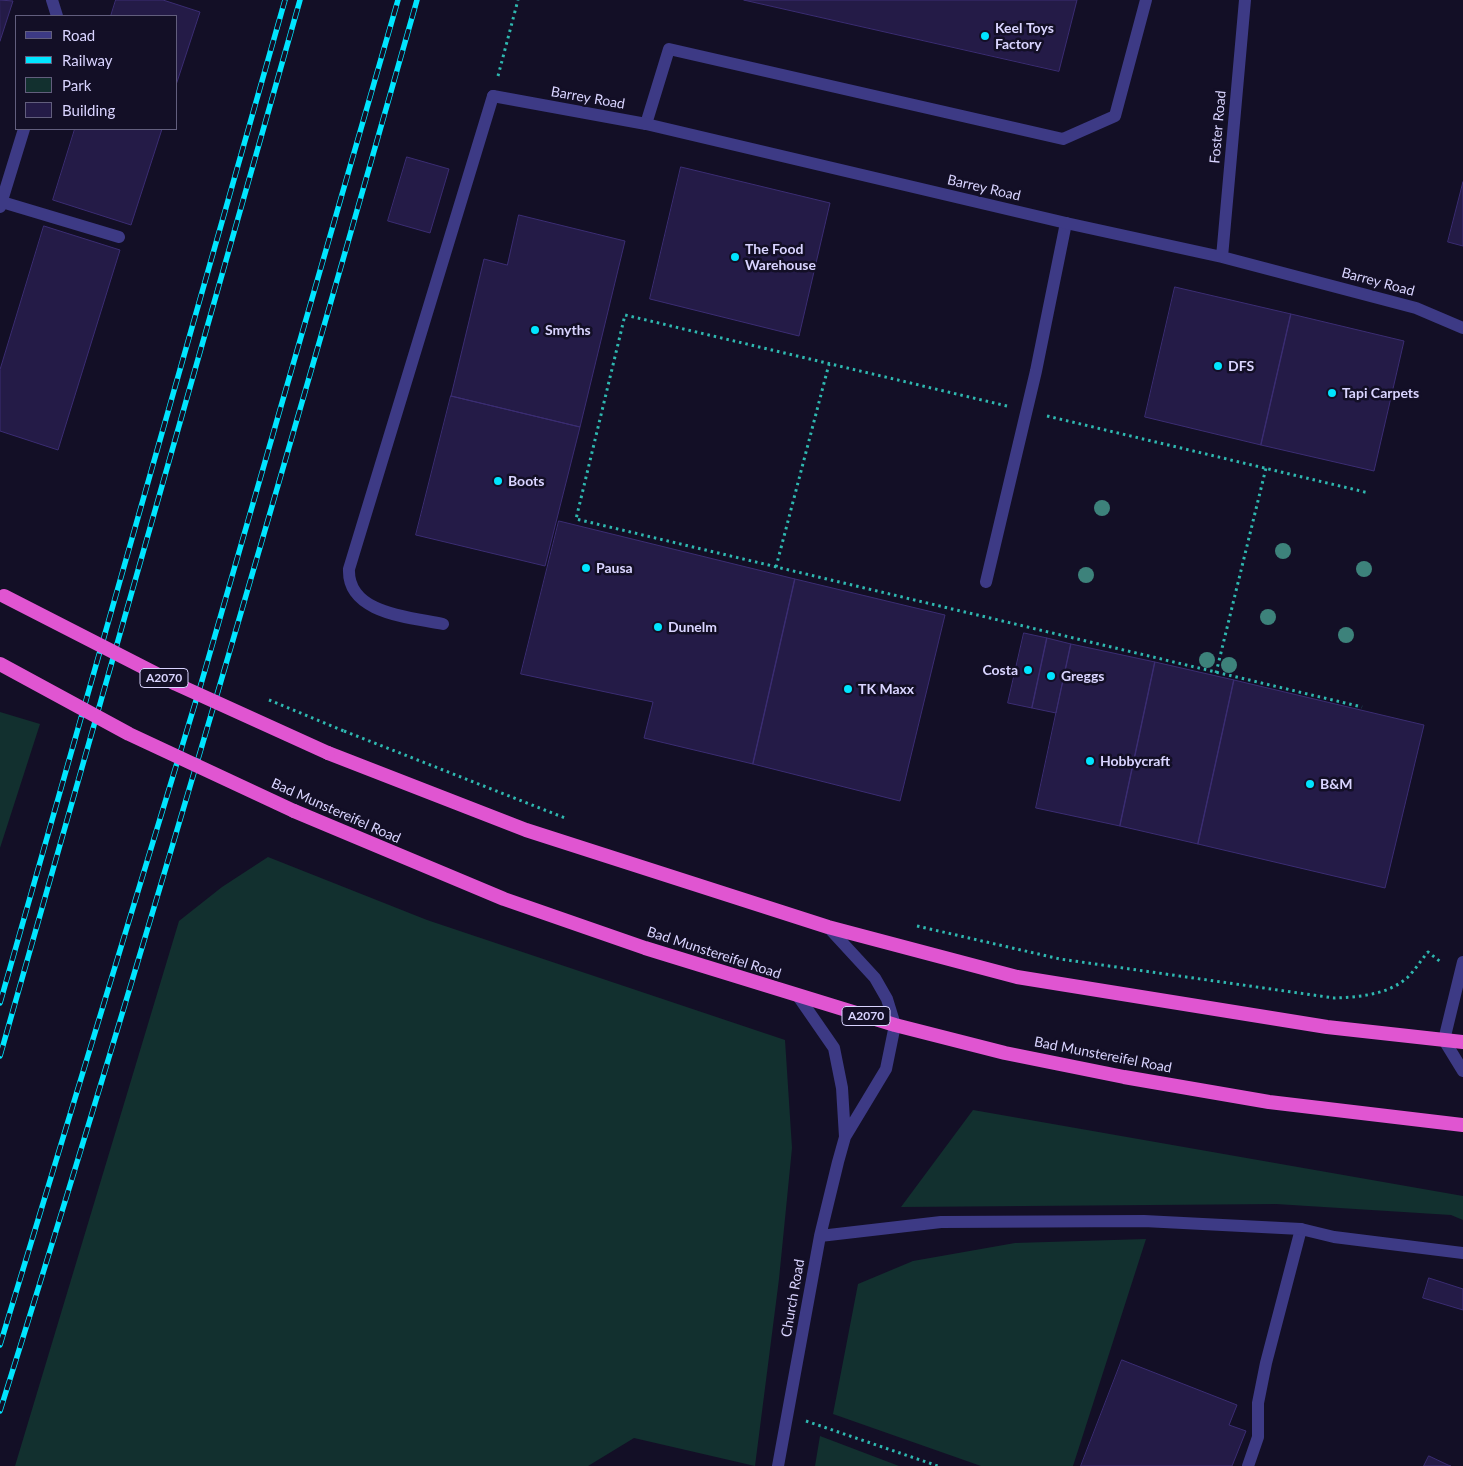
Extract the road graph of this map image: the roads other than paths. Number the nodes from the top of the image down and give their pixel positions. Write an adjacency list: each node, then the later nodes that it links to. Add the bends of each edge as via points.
1 (52, 0): 4 (street)
2 (1146, 0): 5 (street, via 1116,116 1063,139 669,50)
3 (1245, 0): 10 (street, Foster Road)
4 (57, 15)
5 (646, 124): 8 (street, Barrey Road); 14 (street, Barrey Road, via 493,96 349,569 354,591 374,608)
6 (24, 130): 7 (street)
7 (1, 204): 9 (street)
8 (1066, 223): 10 (street, Barrey Road); 12 (street, via 1027,411)
9 (120, 237)
10 (1222, 257): 11 (street, Barrey Road, via 1416,308)
11 (1463, 328)
12 (986, 582)
13 (2, 595): 16 (highway, A2070, bridge, via 176,684 328,753 526,830)
14 (443, 624)
15 (0, 664): 18 (highway, Bad Munstereifel Road / A2070, bridge, via 129,734 294,811 504,899)
16 (828, 927): 19 (street, Church Road, via 875,978 887,999); 20 (highway, A2070, via 1018,977 1327,1027)
17 (1463, 962): 20 (street)
18 (798, 996): 19 (highway, Bad Munstereifel Road / A2070); 24 (street, Church Road, via 834,1048 842,1088)
19 (895, 1025): 23 (highway, Bad Munstereifel Road / A2070, via 1004,1053 1124,1077 1269,1102); 24 (street, Church Road, via 886,1069)
20 (1444, 1040): 21 (highway, A2070); 22 (street)
21 (1463, 1042)
22 (1463, 1071)
23 (1463, 1124)
24 (846, 1137): 26 (street, Church Road)
25 (1301, 1229): 26 (street, via 1144,1221 941,1222); 27 (street, via 1334,1238); 29 (street, via 1266,1363 1258,1404 1258,1437)
26 (820, 1236): 28 (street, Church Road)
27 (1463, 1253)
28 (778, 1466)
29 (1248, 1466)

